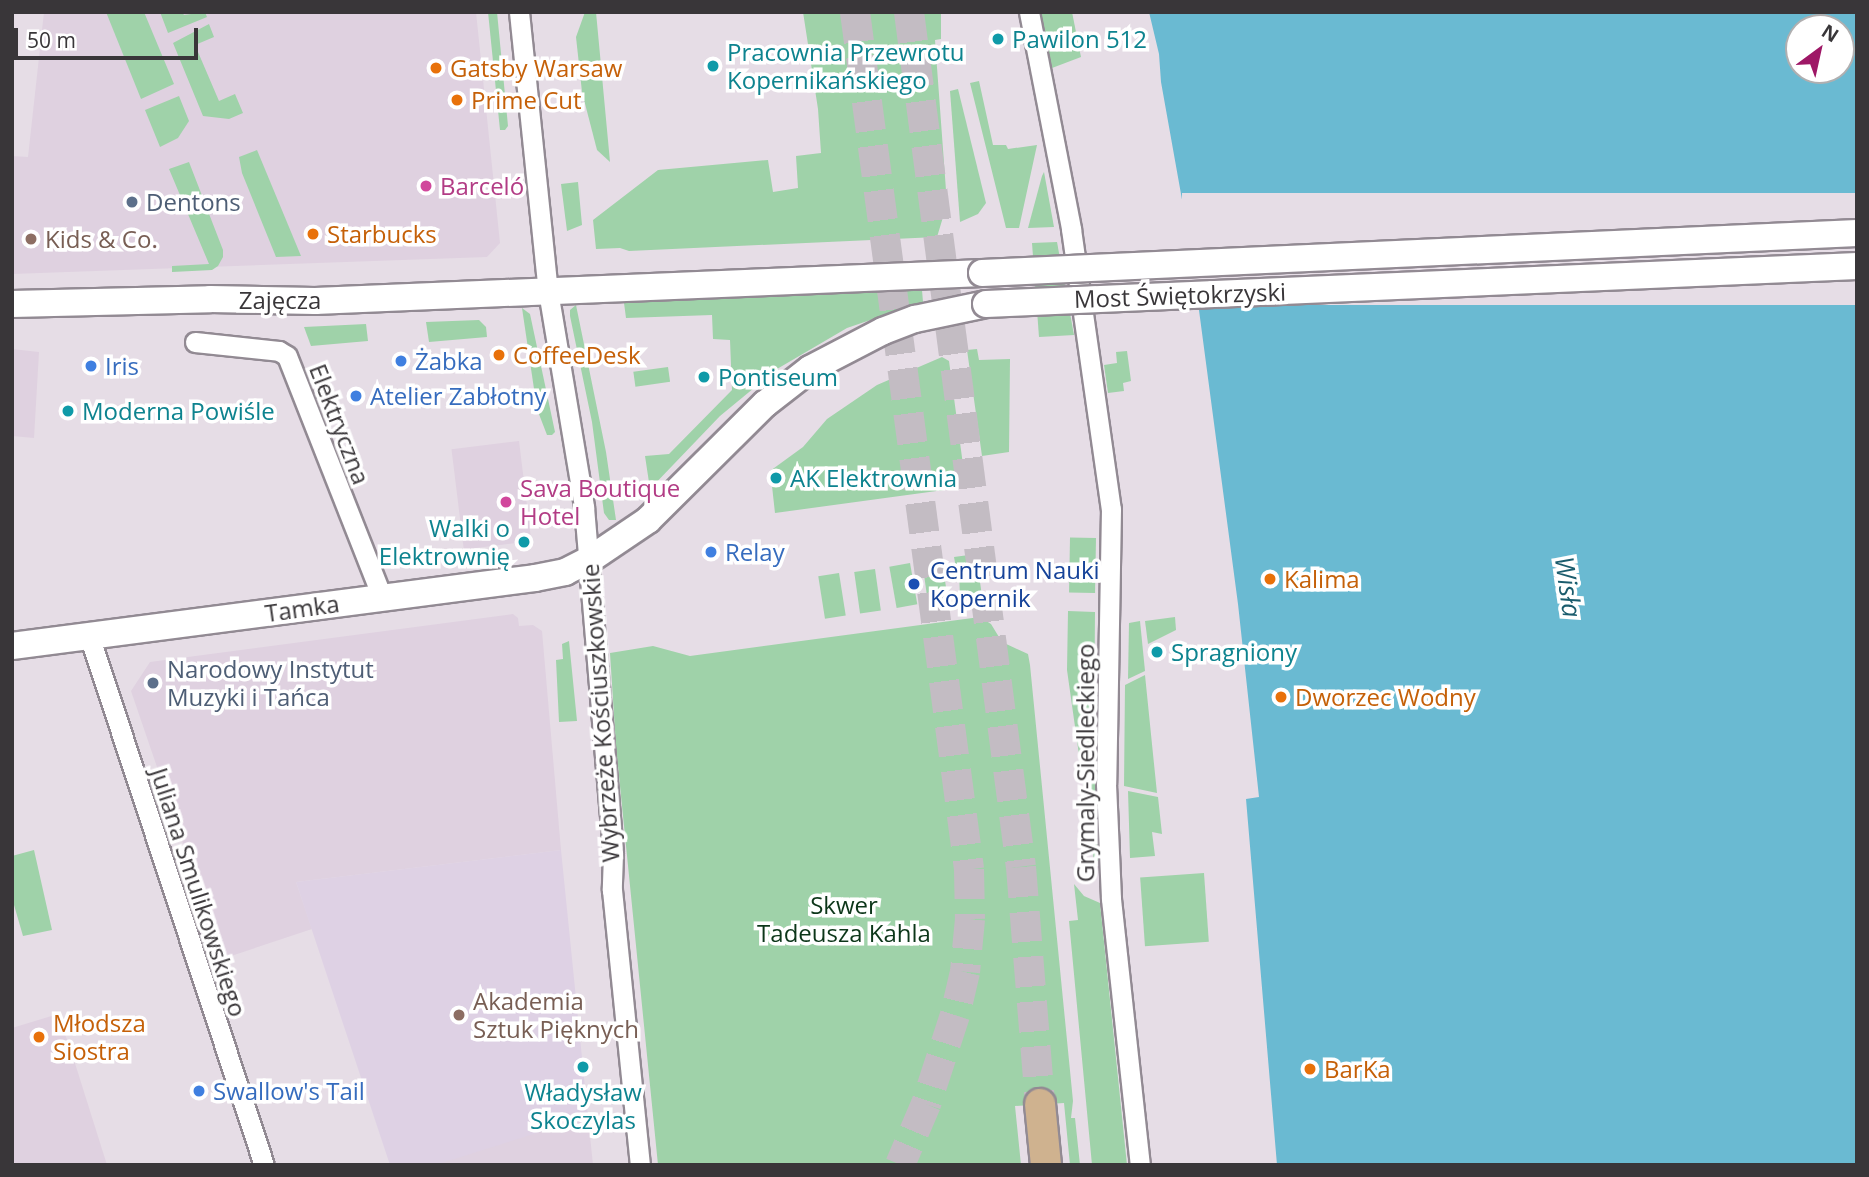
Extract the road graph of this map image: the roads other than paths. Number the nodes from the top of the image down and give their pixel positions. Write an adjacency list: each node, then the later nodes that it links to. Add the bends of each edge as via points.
1 (519, 12): 5 (street, Wybrzeże Kościuszkowskie)
2 (1029, 12): 16 (street, Grymaly-Siedleckiego, via 1071,229 1111,509 1106,784 1111,900)
3 (1857, 233): 5 (street, Most Świętokrzyski, bridge)
4 (1857, 266): 8 (street, Most Świętokrzyski, bridge, via 986,304 915,319 810,369 756,412 673,498)
5 (548, 291): 6 (street, Zajęcza, via 315,301); 8 (street, Wybrzeże Kościuszkowskie, via 575,439)
6 (12, 304)
7 (195, 342): 9 (street, Elektryczna, via 279,351 287,356)
8 (589, 560): 9 (street, Tamka, via 545,577); 14 (street, Wybrzeże Kościuszkowskie, via 613,854 612,890)
9 (382, 597): 10 (street, Tamka)
10 (89, 635): 11 (street, Tamka); 13 (street, Juliana Smulikowskiego)
11 (12, 646)
12 (1040, 1104): 15 (main road)
13 (264, 1165)
14 (640, 1165)
15 (1046, 1165)
16 (1140, 1165)

